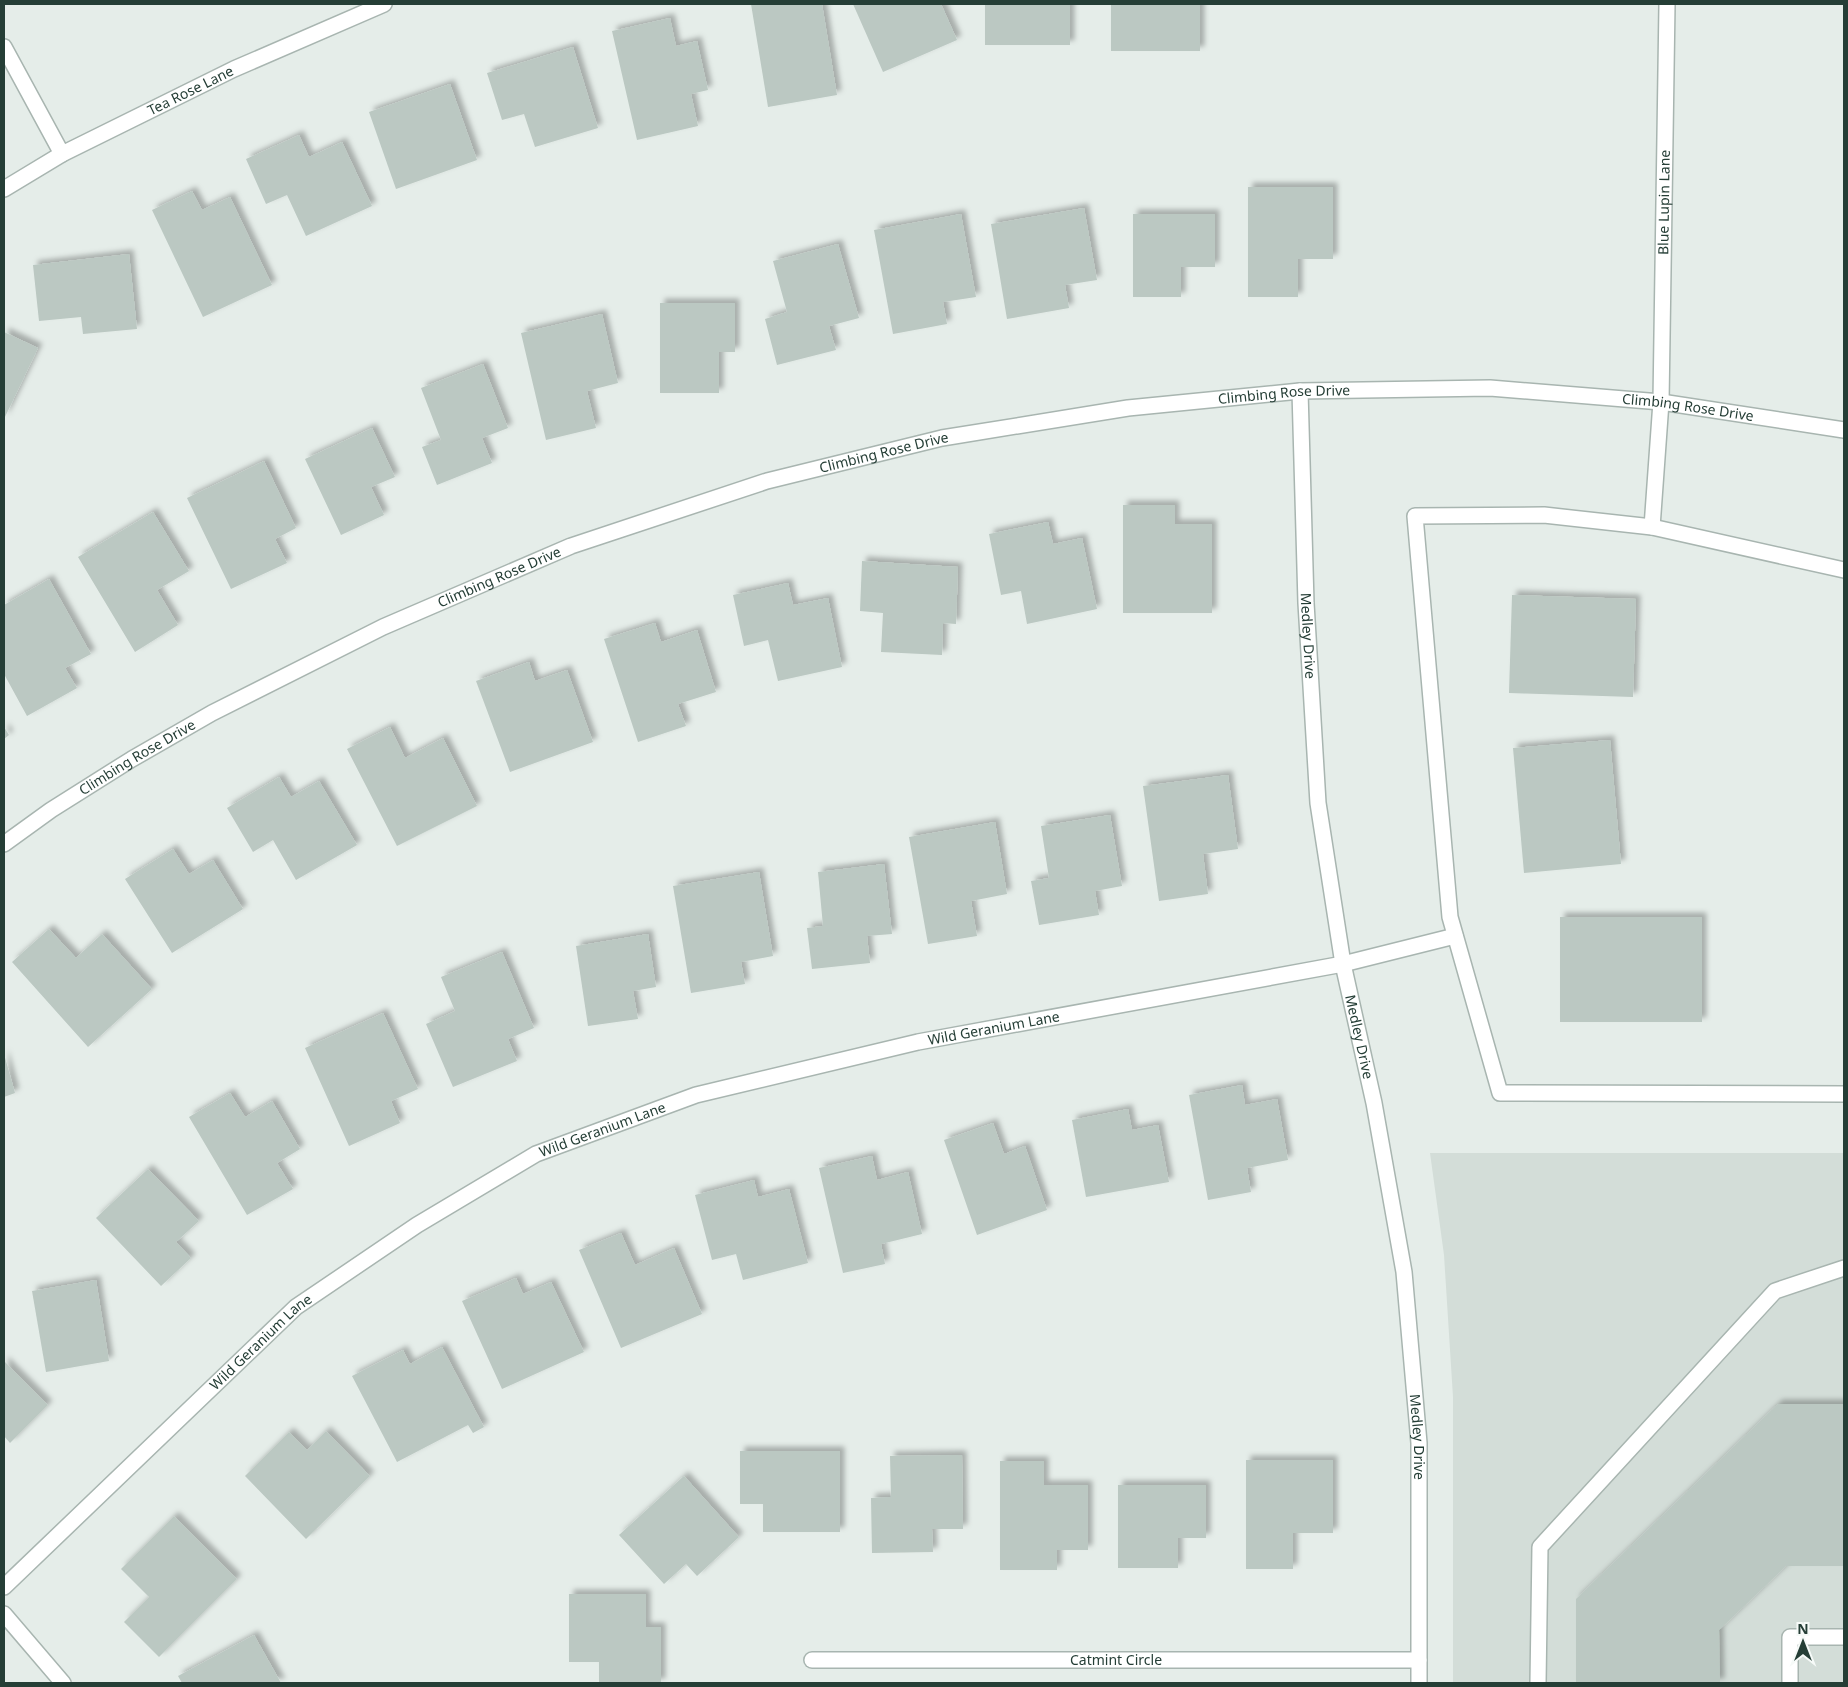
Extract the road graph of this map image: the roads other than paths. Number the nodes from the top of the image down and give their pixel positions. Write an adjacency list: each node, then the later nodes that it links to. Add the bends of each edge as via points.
1 (384, 4): 4 (street, Tea Rose Lane, via 234,69)
2 (1667, 4): 7 (street, Blue Lupin Lane)
3 (4, 47): 4 (street)
4 (62, 154): 5 (street, Tea Rose Lane)
5 (4, 189)
6 (1300, 391): 7 (street, Climbing Rose Drive, via 1490,388); 11 (street, Climbing Rose Drive, via 1128,408 942,438 767,481 571,546 383,627 212,713 51,810); 13 (street, Medley Drive, via 1306,603 1318,803)
7 (1661, 402): 8 (street, Climbing Rose Drive); 9 (street, Blue Lupin Lane)
8 (1844, 430)
9 (1652, 527): 10 (street); 12 (street, via 1544,515 1416,516 1450,917)
10 (1844, 570)
11 (4, 844)
12 (1455, 936): 13 (street, Wild Geranium Lane); 14 (street, via 1500,1093)
13 (1343, 964): 16 (street, Wild Geranium Lane, via 908,1044 696,1095 536,1154 417,1225 296,1307); 20 (street, Medley Drive, via 1374,1103 1404,1272 1419,1442)
14 (1844, 1094)
15 (1844, 1268): 23 (street, via 1775,1291 1540,1547)
16 (4, 1587)
17 (4, 1614): 21 (street)
18 (1844, 1637): 24 (street, via 1790,1637)
19 (812, 1660): 20 (street, Catmint Circle)
20 (1419, 1660): 22 (street, Medley Drive)
21 (63, 1683)
22 (1419, 1683)
23 (1538, 1683)
24 (1790, 1683)

